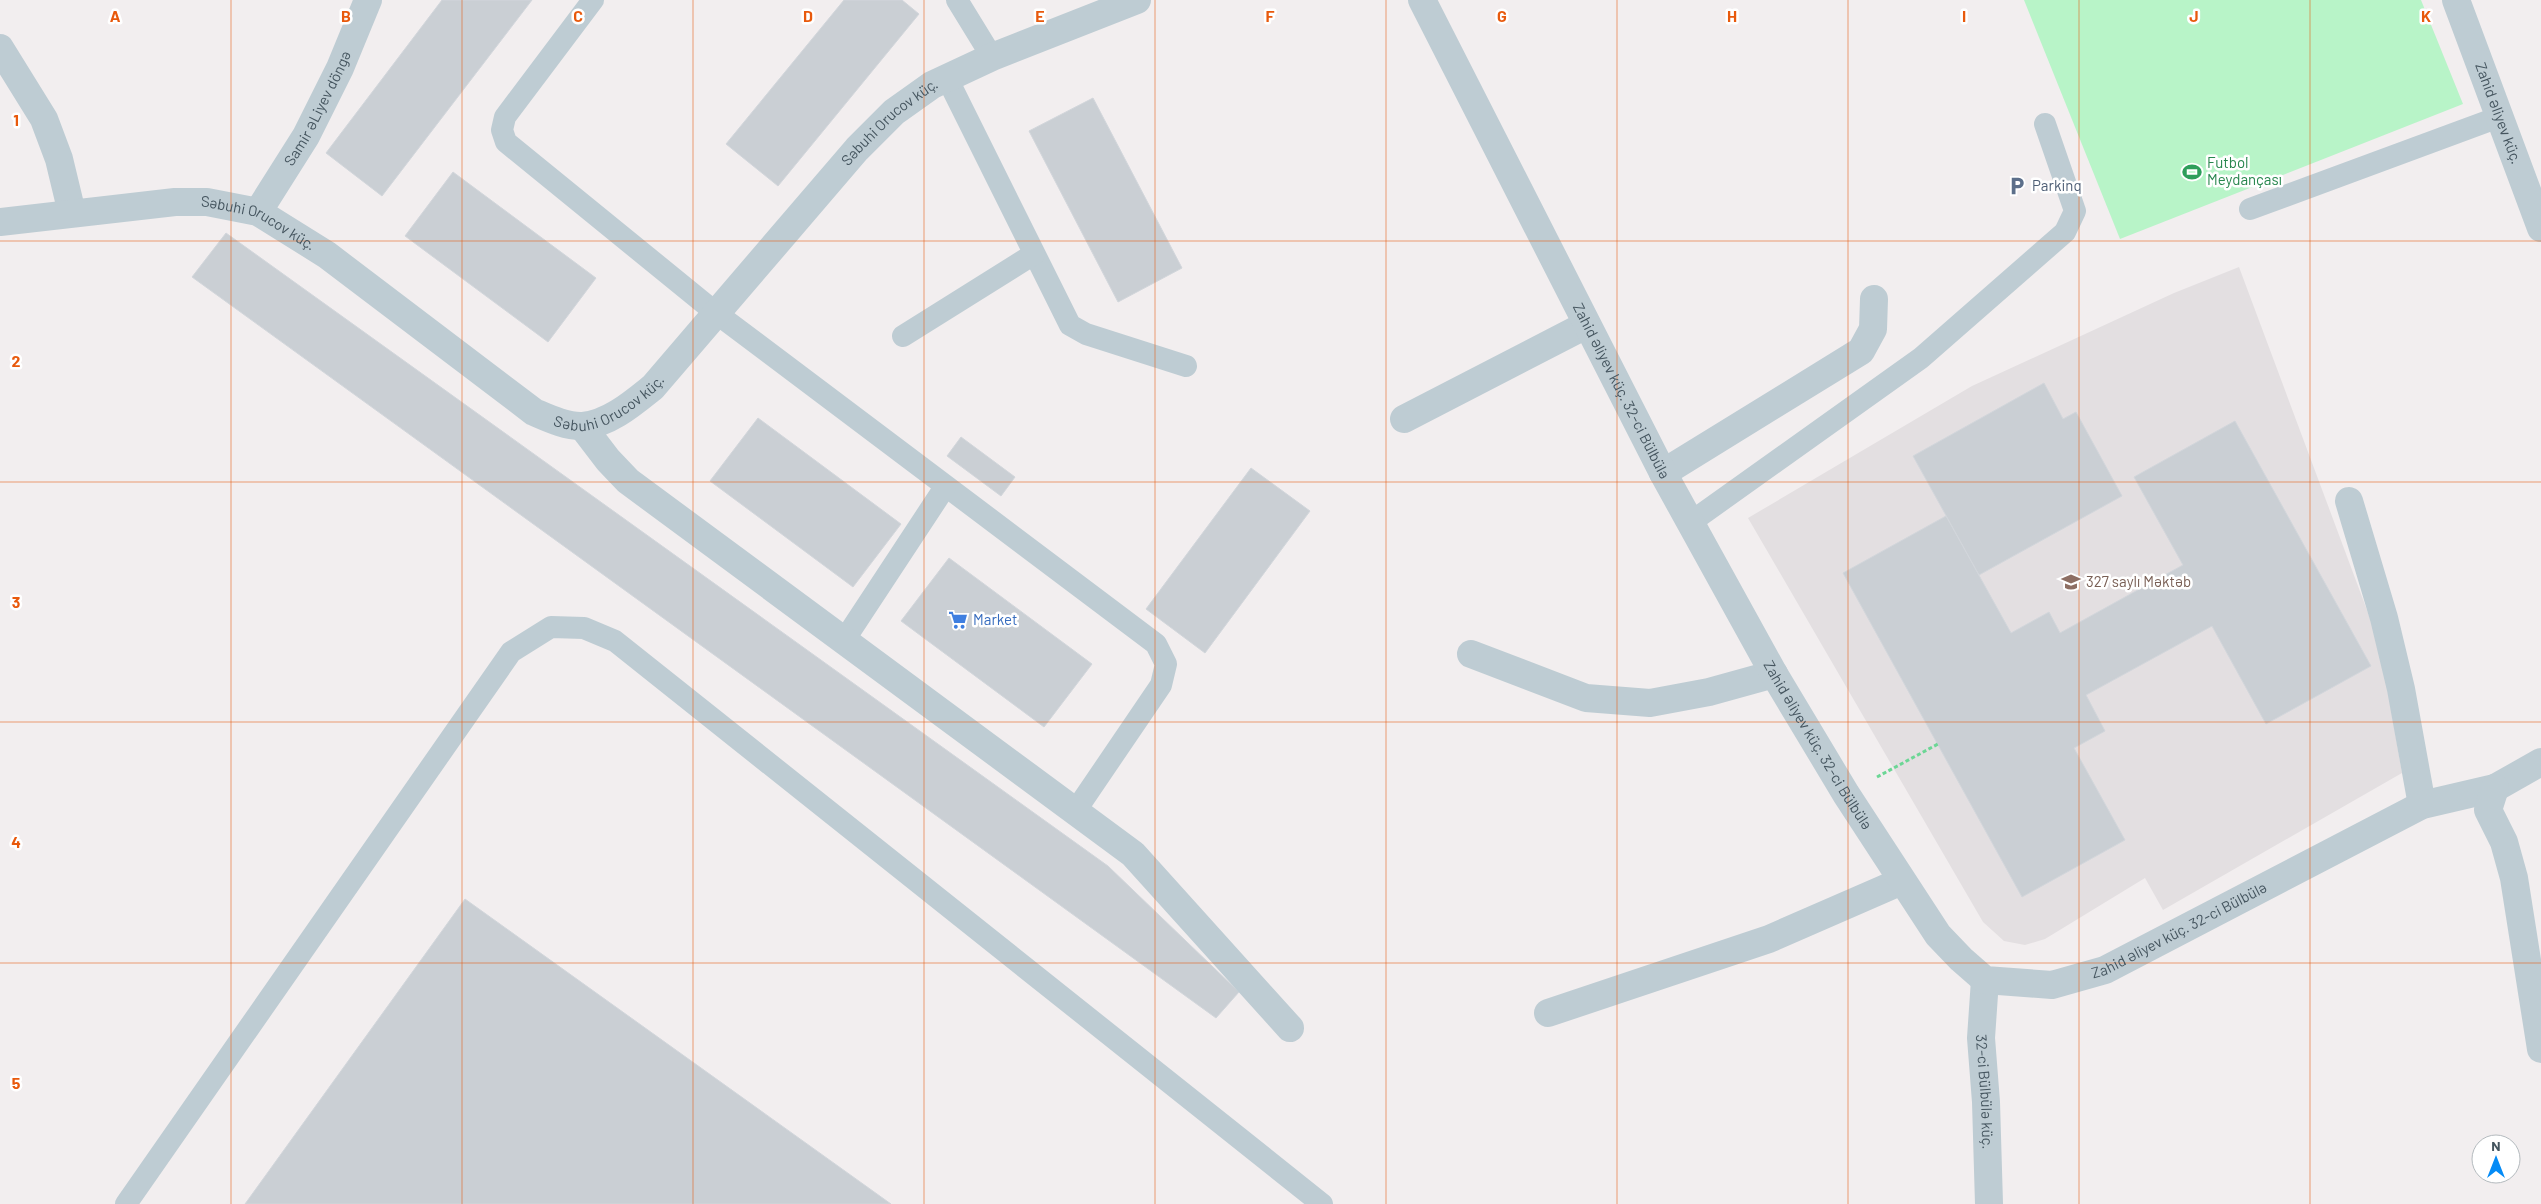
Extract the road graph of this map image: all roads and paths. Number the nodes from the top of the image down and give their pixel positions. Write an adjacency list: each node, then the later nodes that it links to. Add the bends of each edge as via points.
1 (593, 0): 19 (lane, via 505,117 502,130 506,142)
2 (957, 0): 8 (lane)
3 (1137, 0): 8 (street, Səbuhi Orucov küç.)
4 (1422, 0): 20 (street, Zahid Əliyev küç. 32-ci Bülbülə)
5 (2456, 0): 10 (street, Zahid Əliyev küç.)
6 (363, 2): 13 (street, Samir ƏLiyev döngə, via 340,68 306,136)
7 (0, 48): 14 (street, via 44,119 60,159)
8 (992, 57): 9 (street, Səbuhi Orucov küç.)
9 (947, 78): 17 (lane); 19 (street, Səbuhi Orucov küç., via 894,112 869,137)
10 (2499, 117): 12 (lane); 16 (street, Zahid Əliyev küç.)
11 (2045, 124): 28 (lane, via 2075,211 2065,232 1922,358)
12 (2250, 209)
13 (258, 212): 14 (street, Səbuhi Orucov küç., via 207,202 175,202); 24 (street, Səbuhi Orucov küç., via 327,255 534,412)
14 (72, 213): 15 (street, Səbuhi Orucov küç.)
15 (0, 222)
16 (2541, 228)
17 (1034, 254): 21 (lane); 22 (lane, via 1070,325 1086,334)
18 (1874, 299): 25 (street, via 1873,329 1861,351)
19 (716, 313): 24 (street, Səbuhi Orucov küç., via 653,387 627,409); 26 (lane)
20 (1586, 325): 23 (street); 25 (street, Zahid Əliyev küç. 32-ci Bülbülə)
21 (903, 336)
22 (1186, 366)
23 (1404, 419)
24 (582, 426): 29 (street, via 628,482)
25 (1662, 473): 28 (street, Zahid Əliyev küç. 32-ci Bülbülə)
26 (945, 487): 29 (lane); 37 (lane, via 1156,644 1166,664 1161,685)
27 (2349, 500): 36 (street, via 2401,689)
28 (1691, 522): 31 (street, Zahid Əliyev küç. 32-ci Bülbülə)
29 (842, 642): 37 (street)
30 (1471, 654): 31 (street, via 1586,698 1650,703 1709,692)
31 (1774, 674): 35 (street, Zahid Əliyev küç. 32-ci Bülbülə)
32 (1938, 744): 35 (path)
33 (2541, 762): 34 (street, Zahid Əliyev küç. 32-ci Bülbülə)
34 (2495, 788): 36 (street, Zahid Əliyev küç. 32-ci Bülbülə); 42 (street, via 2488,810 2504,842 2514,878)
35 (1846, 794): 38 (street, Zahid Əliyev küç. 32-ci Bülbülə)
36 (2422, 805): 39 (street, Zahid Əliyev küç. 32-ci Bülbülə, via 2105,970 2052,985)
37 (1074, 813): 41 (street, via 1133,854)
38 (1902, 881): 39 (street, Zahid Əliyev küç. 32-ci Bülbülə, via 1938,935); 40 (street, via 1769,939)
39 (1985, 980): 45 (street, 32-ci Bülbülə küç., via 1981,1038)
40 (1548, 1013)
41 (1290, 1028)
42 (2541, 1049)
43 (126, 1204): 44 (lane, via 511,652 551,627 584,628 615,641)
44 (1322, 1204)
45 (1990, 1204)

